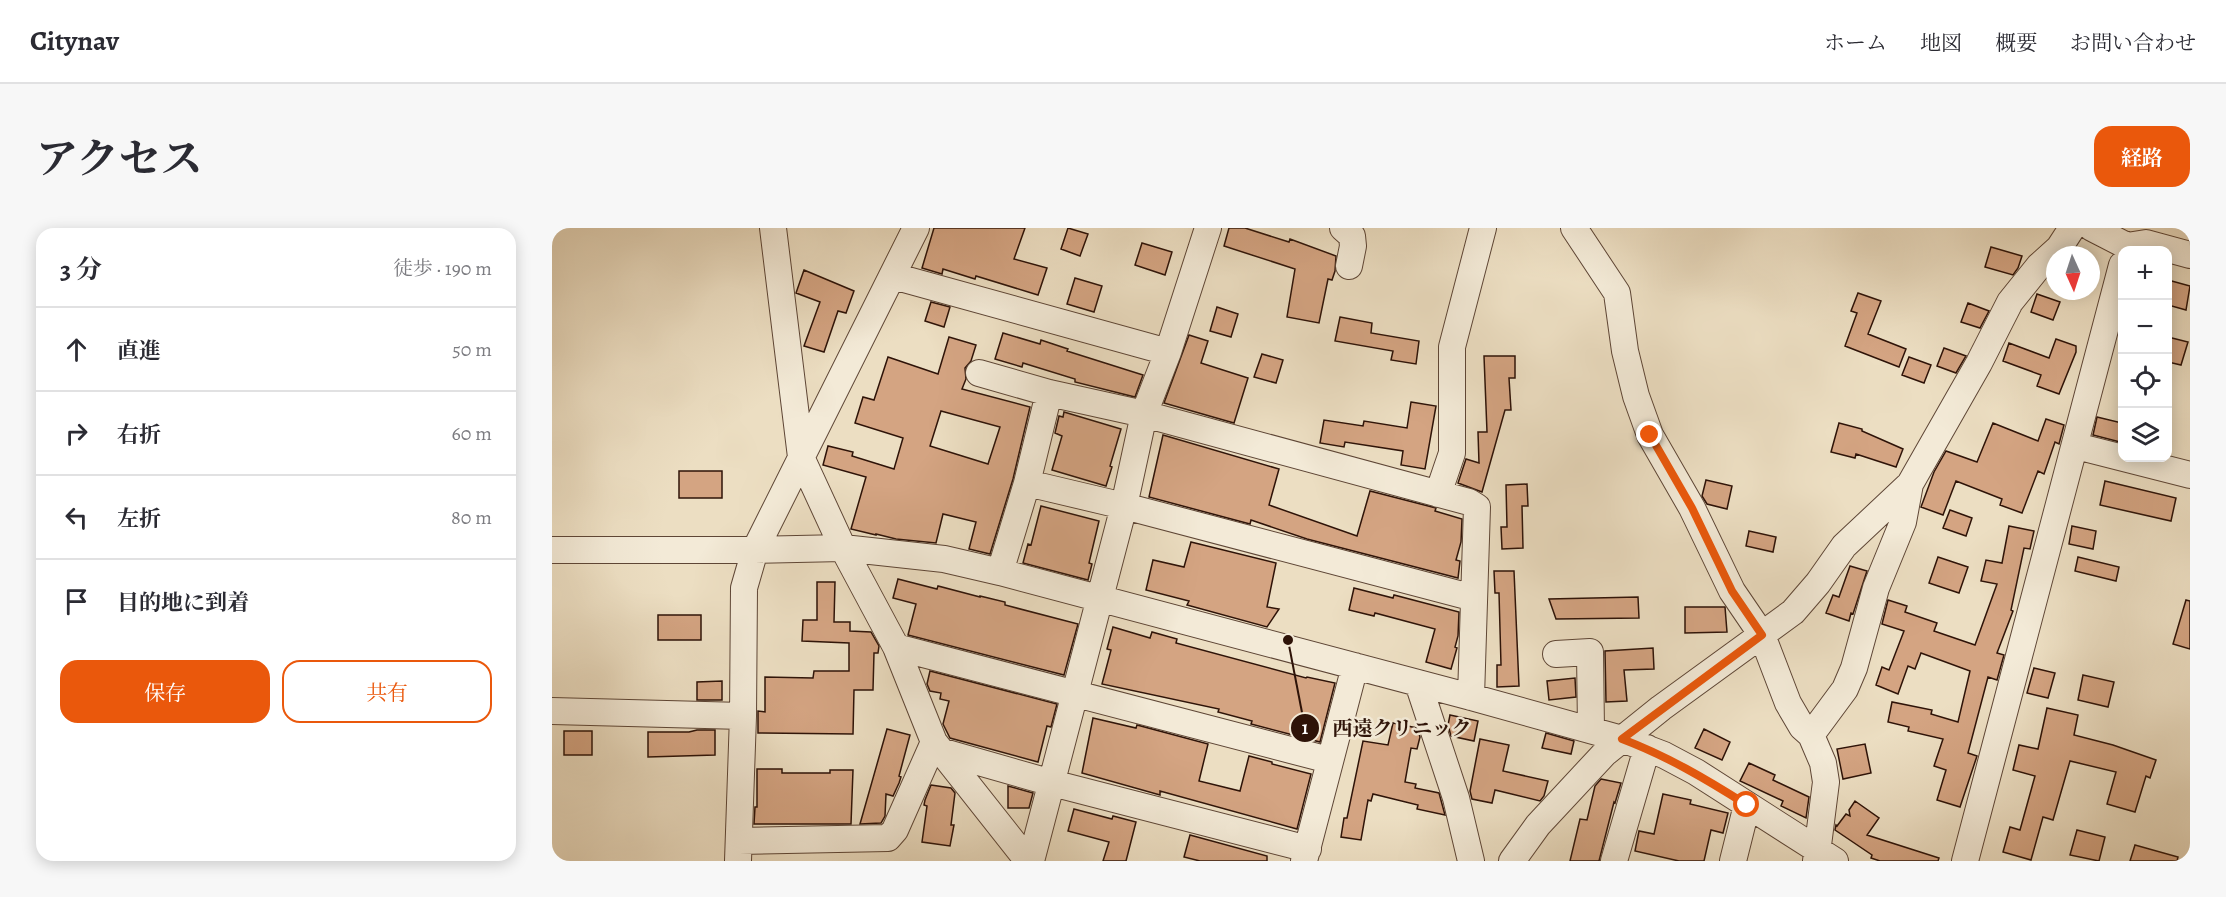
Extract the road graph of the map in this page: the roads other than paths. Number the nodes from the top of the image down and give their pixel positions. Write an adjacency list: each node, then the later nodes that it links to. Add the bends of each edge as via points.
1 (773, 228): 19 (street)
2 (916, 228): 12 (street)
3 (1208, 228): 14 (street)
4 (1343, 228): 11 (street, via 1352,236)
5 (1483, 228): 23 (street, via 1452,347 1452,453)
6 (1574, 228): 31 (street, via 1617,293 1625,351 1650,435 1692,508 1732,591)
7 (2071, 230): 8 (street); 22 (street, via 2010,302)
8 (2130, 246)
9 (2172, 252): 10 (street)
10 (2190, 255)
11 (1349, 266)
12 (893, 276): 14 (street); 19 (street)
13 (2119, 300): 18 (street)
14 (1168, 352): 17 (street)
15 (979, 373): 16 (street)
16 (1049, 393): 17 (street); 21 (street)
17 (1144, 414): 23 (street); 24 (street)
18 (2076, 446): 20 (street); 56 (street)
19 (801, 457): 25 (street); 27 (street)
20 (2190, 475)
21 (1027, 483): 24 (street); 28 (street)
22 (1910, 484): 31 (street, via 1844,546 1794,612); 41 (street, via 1903,522 1876,588 1854,668 1845,689)
23 (1438, 494): 29 (street, via 1477,507)
24 (1124, 506): 29 (street); 30 (street)
25 (843, 548): 27 (street); 28 (street, via 944,559); 32 (street)
26 (552, 550): 27 (street)
27 (755, 550): 39 (street, via 744,588)
28 (1000, 572): 30 (street)
29 (1474, 598): 37 (street)
30 (1100, 599): 34 (street); 36 (street)
31 (1762, 635): 41 (street, via 1788,703); 42 (street)
32 (896, 647): 36 (street); 43 (street)
33 (1556, 654): 40 (street, via 1590,652)
34 (1355, 666): 35 (street); 45 (street)
35 (1418, 683): 37 (street); 52 (street, via 1456,798)
36 (1074, 693): 45 (street); 46 (street)
37 (1471, 697): 40 (street)
38 (552, 711): 39 (street)
39 (743, 716): 48 (street)
40 (1591, 730): 42 (street)
41 (1811, 735): 50 (street, via 1826,782)
42 (1622, 739): 44 (street); 53 (street, via 1574,784)
43 (937, 746): 46 (street); 48 (street, via 888,838); 51 (street)
44 (1647, 748): 47 (street, via 1696,772); 54 (street)
45 (1329, 760): 49 (street)
46 (1052, 783): 49 (street); 51 (street)
47 (1747, 805): 50 (street); 55 (street)
48 (739, 851)
49 (1306, 855)
50 (1823, 858)
51 (1029, 861)
52 (1471, 861)
53 (1512, 861)
54 (1614, 861)
55 (1733, 861)
56 (1965, 861)

